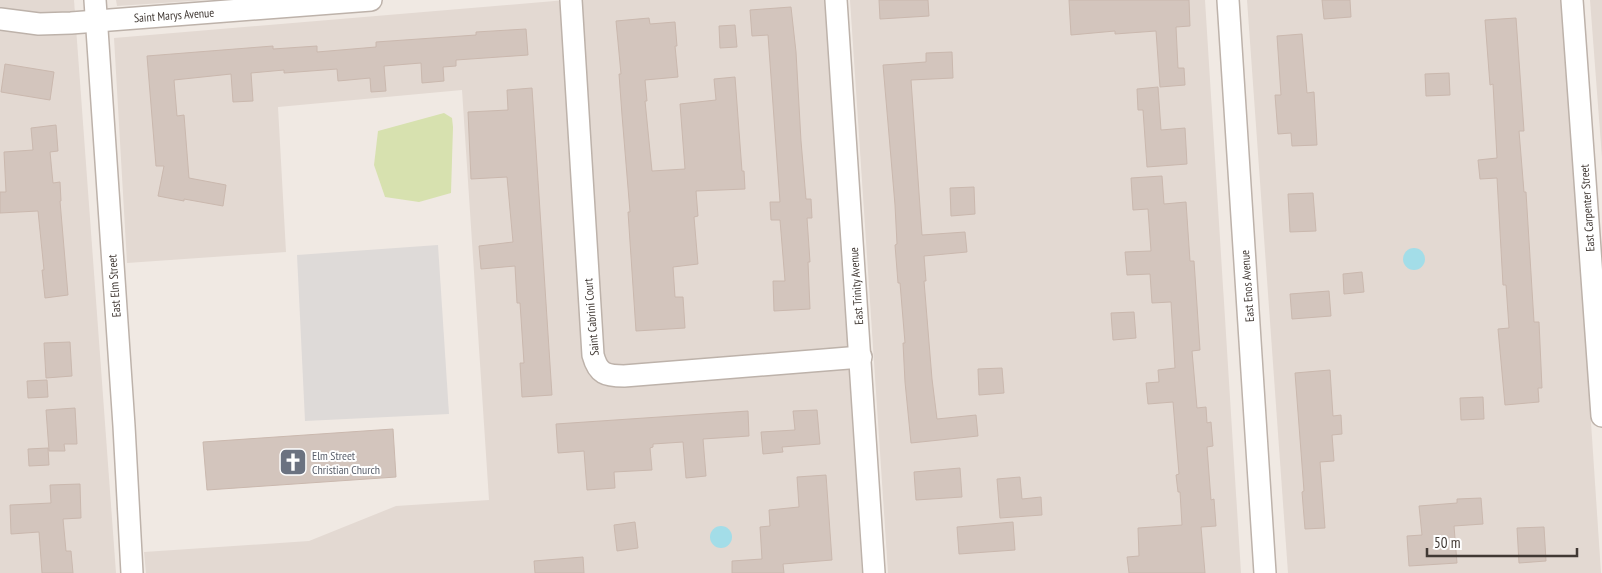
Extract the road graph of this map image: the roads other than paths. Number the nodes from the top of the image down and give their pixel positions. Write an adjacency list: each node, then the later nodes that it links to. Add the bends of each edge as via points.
1 (371, 0): 6 (street, Saint Marys Avenue)
2 (571, 0): 8 (street, Saint Cabrini Court, via 596,366 608,376 624,376)
3 (836, 0): 8 (street, East Trinity Avenue)
4 (1228, 0): 12 (street, East Enos Avenue)
5 (1572, 0): 9 (street, East Carpenter Street)
6 (95, 10): 7 (street, Saint Marys Avenue, via 39,24); 10 (street, East Elm Street)
7 (0, 19)
8 (861, 357): 11 (street, East Trinity Avenue)
9 (1602, 416)
10 (132, 573)
11 (874, 573)
12 (1265, 573)

